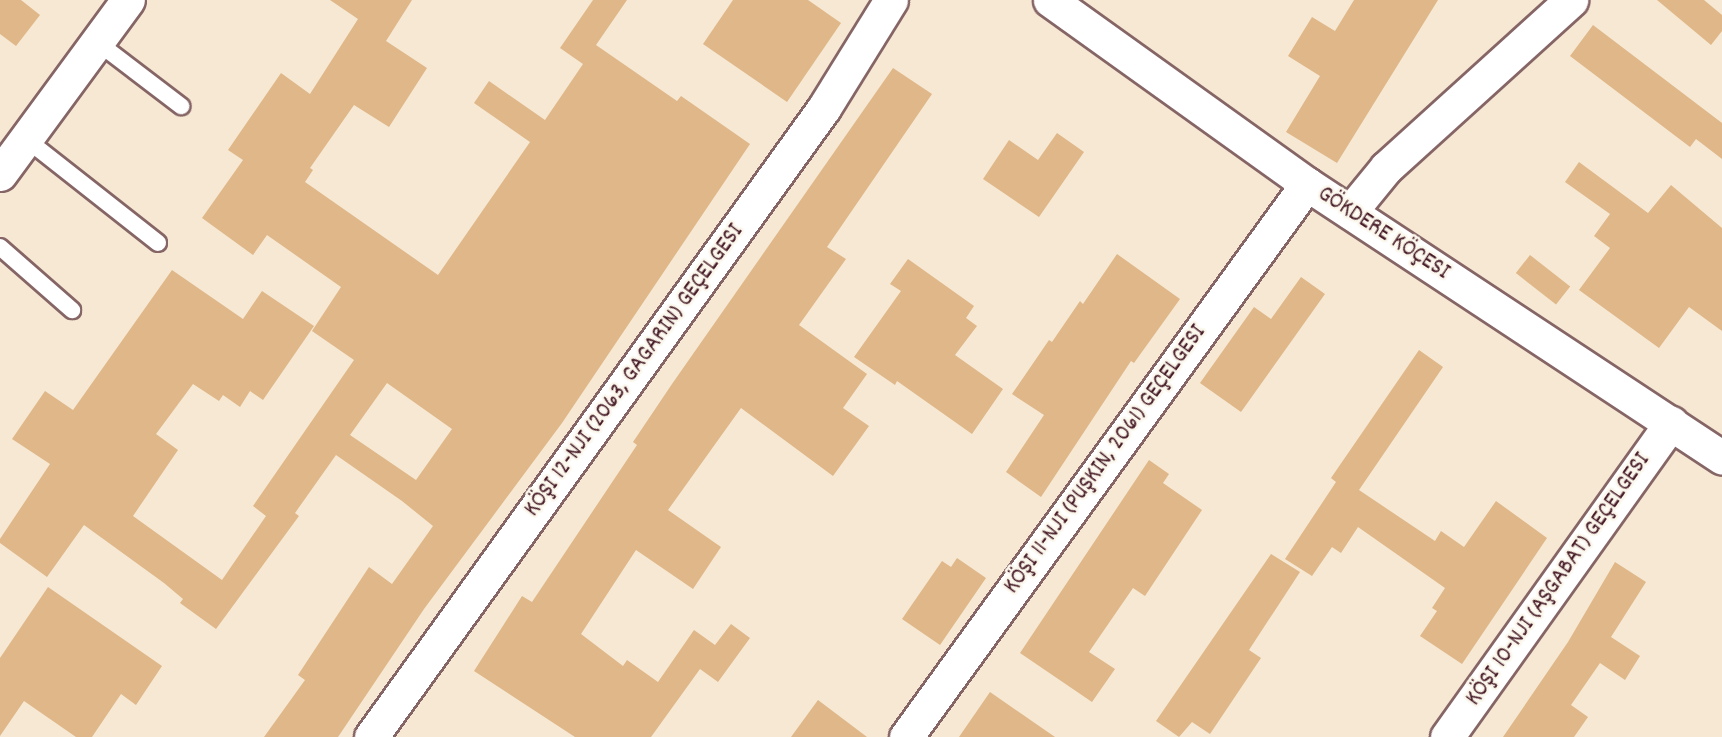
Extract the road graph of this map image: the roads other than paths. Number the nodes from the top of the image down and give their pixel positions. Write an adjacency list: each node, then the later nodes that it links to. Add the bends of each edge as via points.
1 (128, 0): 5 (street)
2 (891, 0): 16 (street, KÖŞI 12-NJI (2063, GAGARIN) GEÇELGESI, via 824,108)
3 (1050, 0): 9 (street, GÖKDERE KÖÇESI)
4 (1571, 0): 10 (street, via 1386,168)
5 (97, 42): 6 (lane); 7 (street)
6 (181, 106)
7 (26, 139): 8 (street); 11 (lane)
8 (0, 174)
9 (1306, 184): 10 (street, GÖKDERE KÖÇESI); 17 (street, KÖŞI 11-NJI (PUŞKIN, 2061) GEÇELGESI)
10 (1350, 212): 14 (street, GÖKDERE KÖÇESI)
11 (158, 243)
12 (0, 247): 13 (lane)
13 (72, 310)
14 (1671, 423): 15 (street, GÖKDERE KÖÇESI); 18 (street, KÖŞI 10-NJI (AŞGABAT) GEÇELGESI)
15 (1722, 458)
16 (371, 737)
17 (906, 737)
18 (1447, 737)

